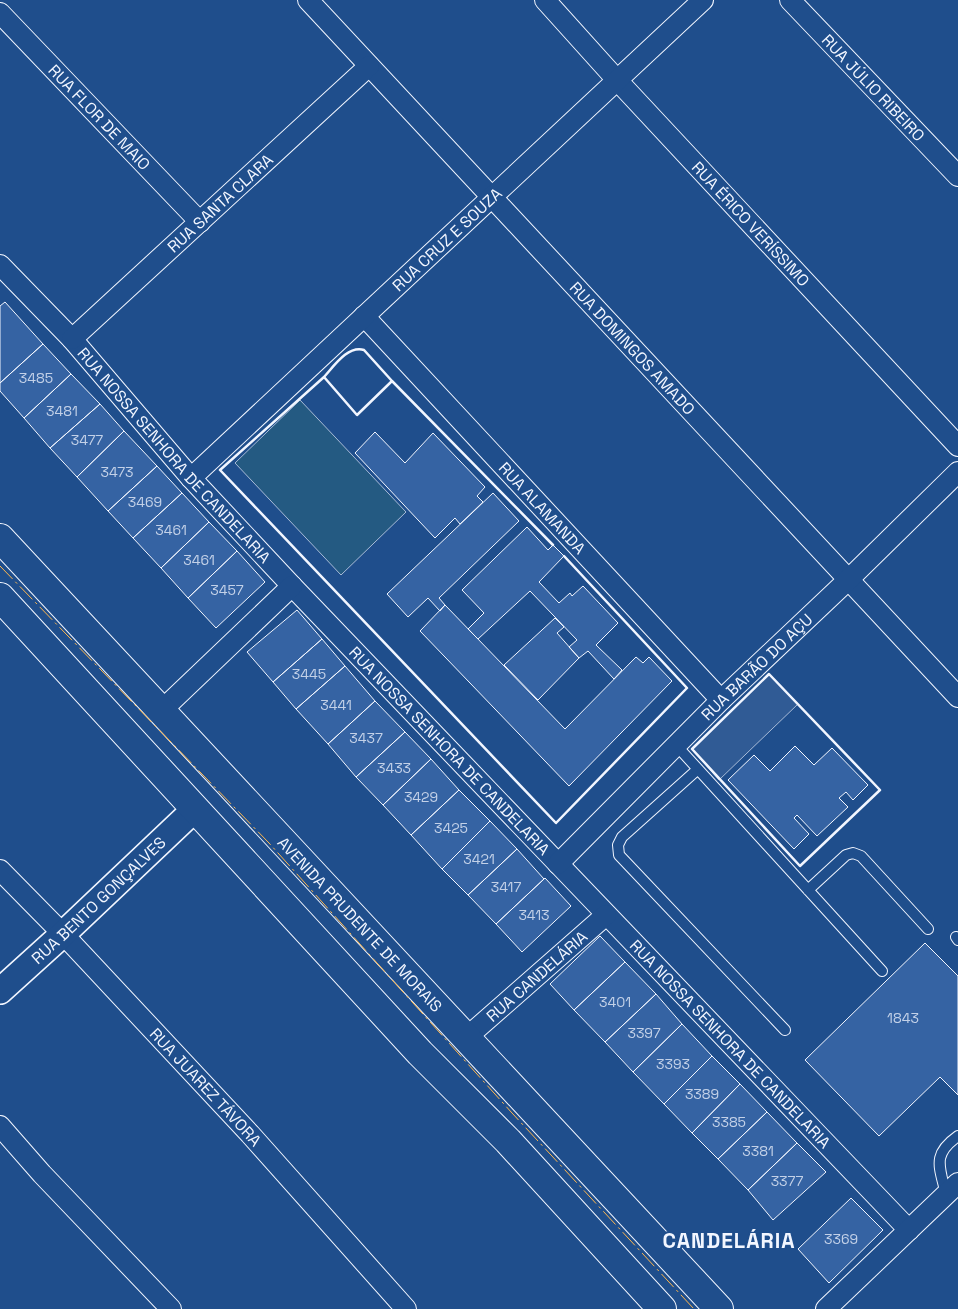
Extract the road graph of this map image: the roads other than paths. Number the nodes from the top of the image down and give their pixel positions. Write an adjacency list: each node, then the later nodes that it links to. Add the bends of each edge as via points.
1 (308, 0): 6 (street, RUA DOMINGOS AMADO)
2 (545, 0): 7 (street, RUA ÉRICO VERÍSSIMO)
3 (703, 0): 7 (street, RUA CRUZ E SOUZA)
4 (790, 0): 8 (street, RUA JÚLIO RIBEIRO)
5 (0, 12): 10 (street, RUA FLOR DE MAIO)
6 (369, 66): 9 (street, RUA DOMINGOS AMADO); 10 (street, RUA SANTA CLARA)
7 (617, 80): 9 (street, RUA CRUZ E SOUZA); 14 (street, RUA ÉRICO VERÍSSIMO)
8 (958, 176)
9 (492, 197): 12 (street, RUA CRUZ E SOUZA); 18 (street, RUA DOMINGOS AMADO)
10 (200, 222): 13 (street, RUA SANTA CLARA)
11 (4, 276): 13 (street, RUA NOSSA SENHORA DE CANDELARIA)
12 (364, 316): 16 (street, RUA CRUZ E SOUZA); 22 (street, RUA ALAMANDA)
13 (72, 339): 16 (street, RUA NOSSA SENHORA DE CANDELARIA)
14 (958, 446)
15 (958, 472): 18 (street, RUA BARÃO DO AÇU)
16 (191, 478): 19 (street, RUA NOSSA SENHORA DE CANDELARIA)
17 (0, 538): 23 (main road, AVENIDA PRUDENTE DE MORAIS)
18 (848, 580): 21 (street, RUA DOMINGOS AMADO); 22 (street, RUA BARÃO DO AÇU)
19 (292, 586): 23 (street); 27 (street, RUA NOSSA SENHORA DE CANDELARIA)
20 (0, 597): 26 (main road)
21 (958, 697)
22 (721, 700): 24 (street, RUA BARÃO DO AÇU)
23 (161, 711): 29 (main road, AVENIDA PRUDENTE DE MORAIS)
24 (676, 745): 25 (lane); 27 (street, RUA BARÃO DO AÇU)
25 (698, 769): 30 (lane); 36 (lane, via 622,837 618,845 619,855)
26 (195, 809): 29 (main road, via 216,800 241,810); 33 (street, RUA BENTO GONÇALVES); 40 (main road, via 420,1053)
27 (558, 864): 31 (street, RUA NOSSA SENHORA DE CANDELARIA)
28 (0, 870): 33 (street, RUA JUAREZ TÁVORA)
29 (313, 874): 37 (main road, AVENIDA PRUDENTE DE MORAIS)
30 (808, 890): 32 (lane, via 846,855 853,853 862,856); 34 (lane)
31 (606, 915): 37 (street, RUA CANDELÁRIA); 43 (street, RUA NOSSA SENHORA DE CANDELARIA)
32 (928, 929)
33 (63, 934): 35 (street, RUA BENTO GONÇALVES); 47 (street, RUA JUAREZ TÁVORA, via 250,1134)
34 (882, 971)
35 (0, 990)
36 (785, 1030)
37 (466, 1038): 41 (main road, AVENIDA PRUDENTE DE MORAIS)
38 (0, 1126): 46 (street)
39 (958, 1136): 42 (lane, via 946,1144 939,1157 940,1172)
40 (508, 1142): 41 (main road, via 558,1175 569,1177 577,1166); 45 (main road)
41 (565, 1145): 44 (main road, AVENIDA PRUDENTE DE MORAIS)
42 (952, 1189): 43 (street)
43 (909, 1230): 50 (street)
44 (651, 1237): 45 (main road, via 620,1209 607,1205 597,1211 593,1221); 49 (main road, AVENIDA PRUDENTE DE MORAIS)
45 (600, 1244): 48 (main road)
46 (171, 1309)
47 (406, 1309)
48 (662, 1309)
49 (719, 1309)
50 (826, 1309)

